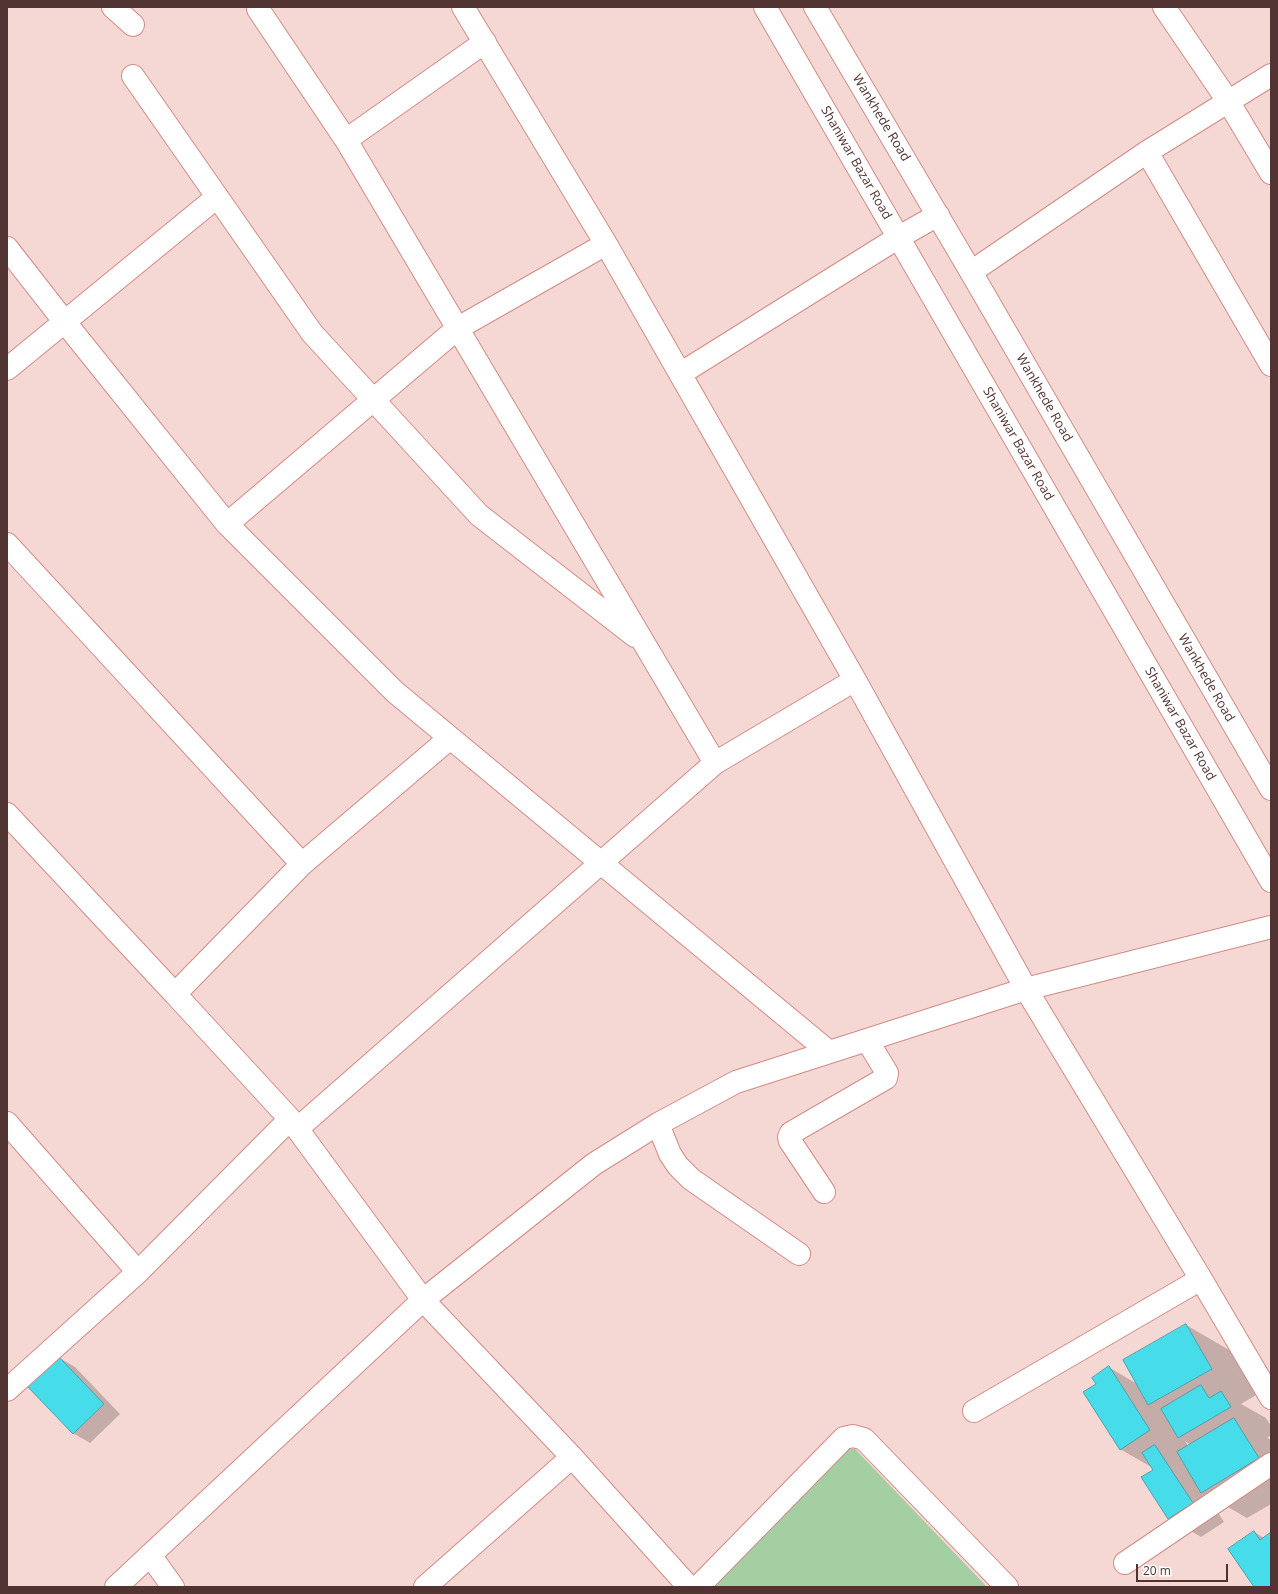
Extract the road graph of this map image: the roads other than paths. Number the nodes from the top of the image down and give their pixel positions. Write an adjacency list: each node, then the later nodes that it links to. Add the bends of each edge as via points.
1 (113, 7): 7 (street)
2 (463, 7): 8 (street)
3 (765, 7): 17 (street, Shaniwar Bazar Road)
4 (815, 7): 16 (street, Wankhede Road)
5 (1164, 7): 11 (street)
6 (258, 9): 12 (street)
7 (133, 25)
8 (485, 42): 12 (street); 18 (street)
9 (1271, 75): 11 (street)
10 (133, 76): 15 (street)
11 (1228, 101): 13 (street); 14 (street)
12 (346, 140): 22 (street)
13 (1147, 152): 20 (street); 23 (street)
14 (1271, 173)
15 (218, 198): 21 (street); 26 (street, via 312,333)
16 (938, 215): 17 (street); 20 (street, Wankhede Road)
17 (899, 237): 25 (street); 37 (street, Shaniwar Bazar Road)
18 (606, 244): 22 (street); 25 (street)
19 (7, 248): 21 (street)
20 (971, 272): 33 (street, Wankhede Road)
21 (64, 321): 24 (street); 27 (street)
22 (458, 328): 26 (street); 29 (street)
23 (1271, 365)
24 (7, 369)
25 (680, 374): 30 (street)
26 (372, 399): 27 (street); 29 (street, via 479,515)
27 (227, 524): 31 (street, via 395,692)
28 (7, 544): 35 (street)
29 (644, 643): 32 (street)
30 (855, 680): 32 (street); 39 (street)
31 (450, 738): 35 (street); 36 (street)
32 (715, 763): 36 (street)
33 (1271, 789)
34 (7, 814): 40 (street)
35 (302, 864): 40 (street)
36 (601, 864): 42 (street); 43 (street)
37 (1271, 881)
38 (1271, 927): 39 (street)
39 (1026, 989): 41 (street); 49 (street)
40 (175, 994): 43 (street)
41 (867, 1040): 42 (street); 46 (street, via 887,1073 886,1078 789,1137)
42 (829, 1052): 44 (street, via 736,1082)
43 (294, 1124): 48 (street); 50 (street)
44 (658, 1124): 47 (street, via 670,1154 691,1179); 50 (street, via 594,1164)
45 (8, 1125): 48 (street)
46 (824, 1192)
47 (799, 1254)
48 (138, 1272): 51 (street)
49 (1201, 1279): 52 (street); 53 (street)
50 (423, 1300): 54 (street); 56 (street)
51 (7, 1390)
52 (1271, 1398)
53 (974, 1411)
54 (572, 1457): 58 (street); 61 (street)
55 (1271, 1464): 57 (street)
56 (150, 1555): 59 (street); 60 (street)
57 (1125, 1562)
58 (687, 1586): 62 (street, via 844,1438 853,1436 864,1439)
59 (116, 1587)
60 (173, 1587)
61 (425, 1587)
62 (1007, 1587)

